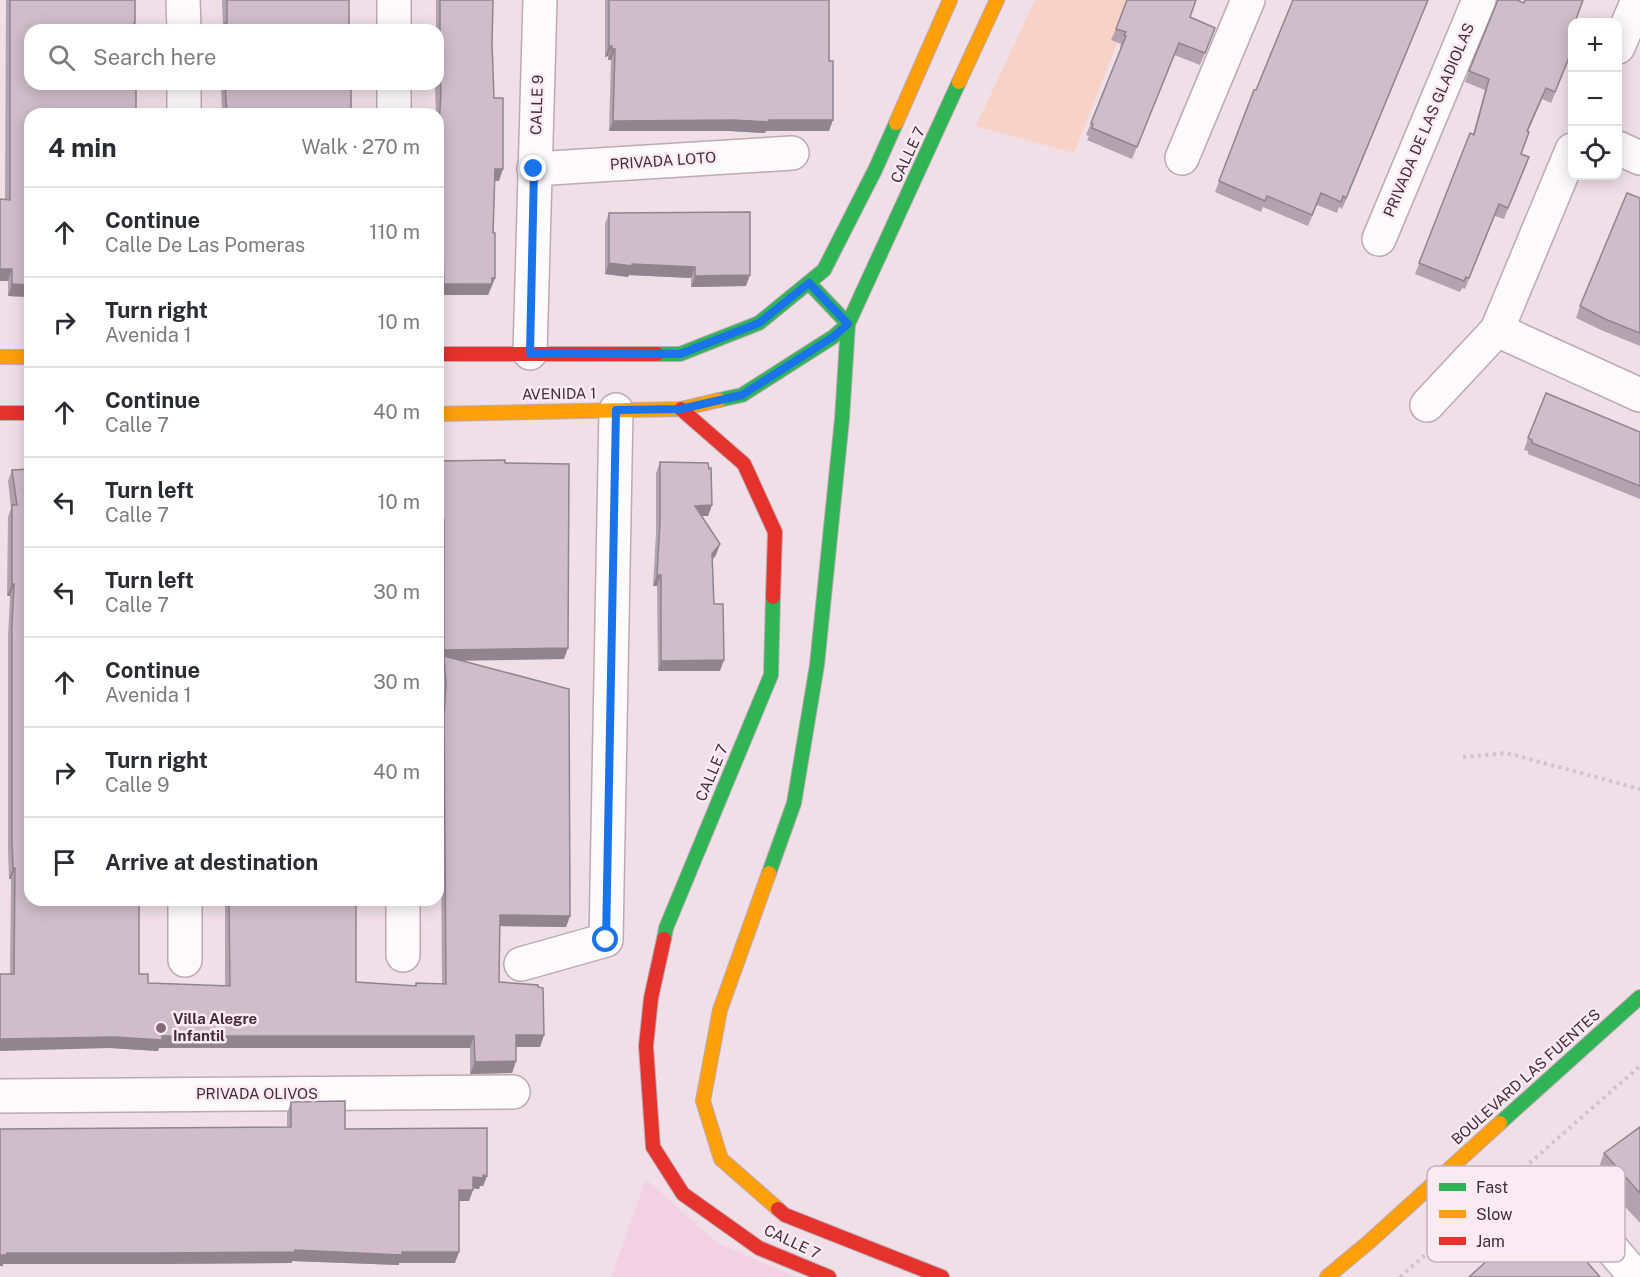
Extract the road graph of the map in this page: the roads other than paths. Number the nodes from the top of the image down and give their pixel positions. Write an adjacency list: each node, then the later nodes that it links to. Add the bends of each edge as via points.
1 (183, 0): 9 (street)
2 (394, 0): 10 (street)
3 (540, 0): 21 (street, CALLE 9)
4 (950, 0): 23 (street, CALLE 7, via 874,170 824,270)
5 (997, 0): 24 (street, CALLE 7)
6 (1248, 0): 19 (street)
7 (1479, 0): 22 (street, PRIVADA DE LAS GLADIOLAS)
8 (1638, 0): 11 (street)
9 (184, 24)
10 (394, 24)
11 (1622, 35)
12 (184, 90): 14 (street)
13 (394, 90): 15 (street)
14 (184, 108)
15 (394, 108)
16 (1622, 150): 18 (street)
17 (792, 153): 21 (street, PRIVADA LOTO)
18 (1640, 158)
19 (1182, 159)
20 (1568, 160): 25 (street)
21 (534, 169): 26 (street, CALLE 9)
22 (1379, 239)
23 (809, 283): 24 (street); 26 (street, CALLE 7, via 759,323 680,354)
24 (848, 324): 32 (street, CALLE 7, via 742,395); 49 (street, CALLE 7, via 817,665 794,803 720,1010 703,1101 721,1159 785,1215)
25 (1497, 330): 30 (street); 31 (street)
26 (530, 353): 27 (street)
27 (444, 354)
28 (0, 357): 29 (street)
29 (24, 357)
30 (1640, 395)
31 (1427, 405)
32 (681, 409): 33 (street, AVENIDA 1); 48 (street, CALLE 7, via 744,464 774,532 771,675 666,928 651,998 646,1046 653,1147 683,1194 759,1248)
33 (616, 410): 36 (street, AVENIDA 1); 41 (street, via 606,940)
34 (0, 413): 35 (street)
35 (24, 413)
36 (444, 414)
37 (185, 906): 40 (street)
38 (403, 906): 39 (street)
39 (404, 955)
40 (185, 960)
41 (521, 964)
42 (1640, 997): 45 (street, BOULEVARD LAS FUENTES)
43 (513, 1092): 44 (street, PRIVADA OLIVOS)
44 (0, 1096)
45 (1453, 1166)
46 (1427, 1190): 50 (street, BOULEVARD LAS FUENTES)
47 (1623, 1262): 51 (street)
48 (829, 1277)
49 (942, 1277)
50 (1327, 1277)
51 (1636, 1277)

